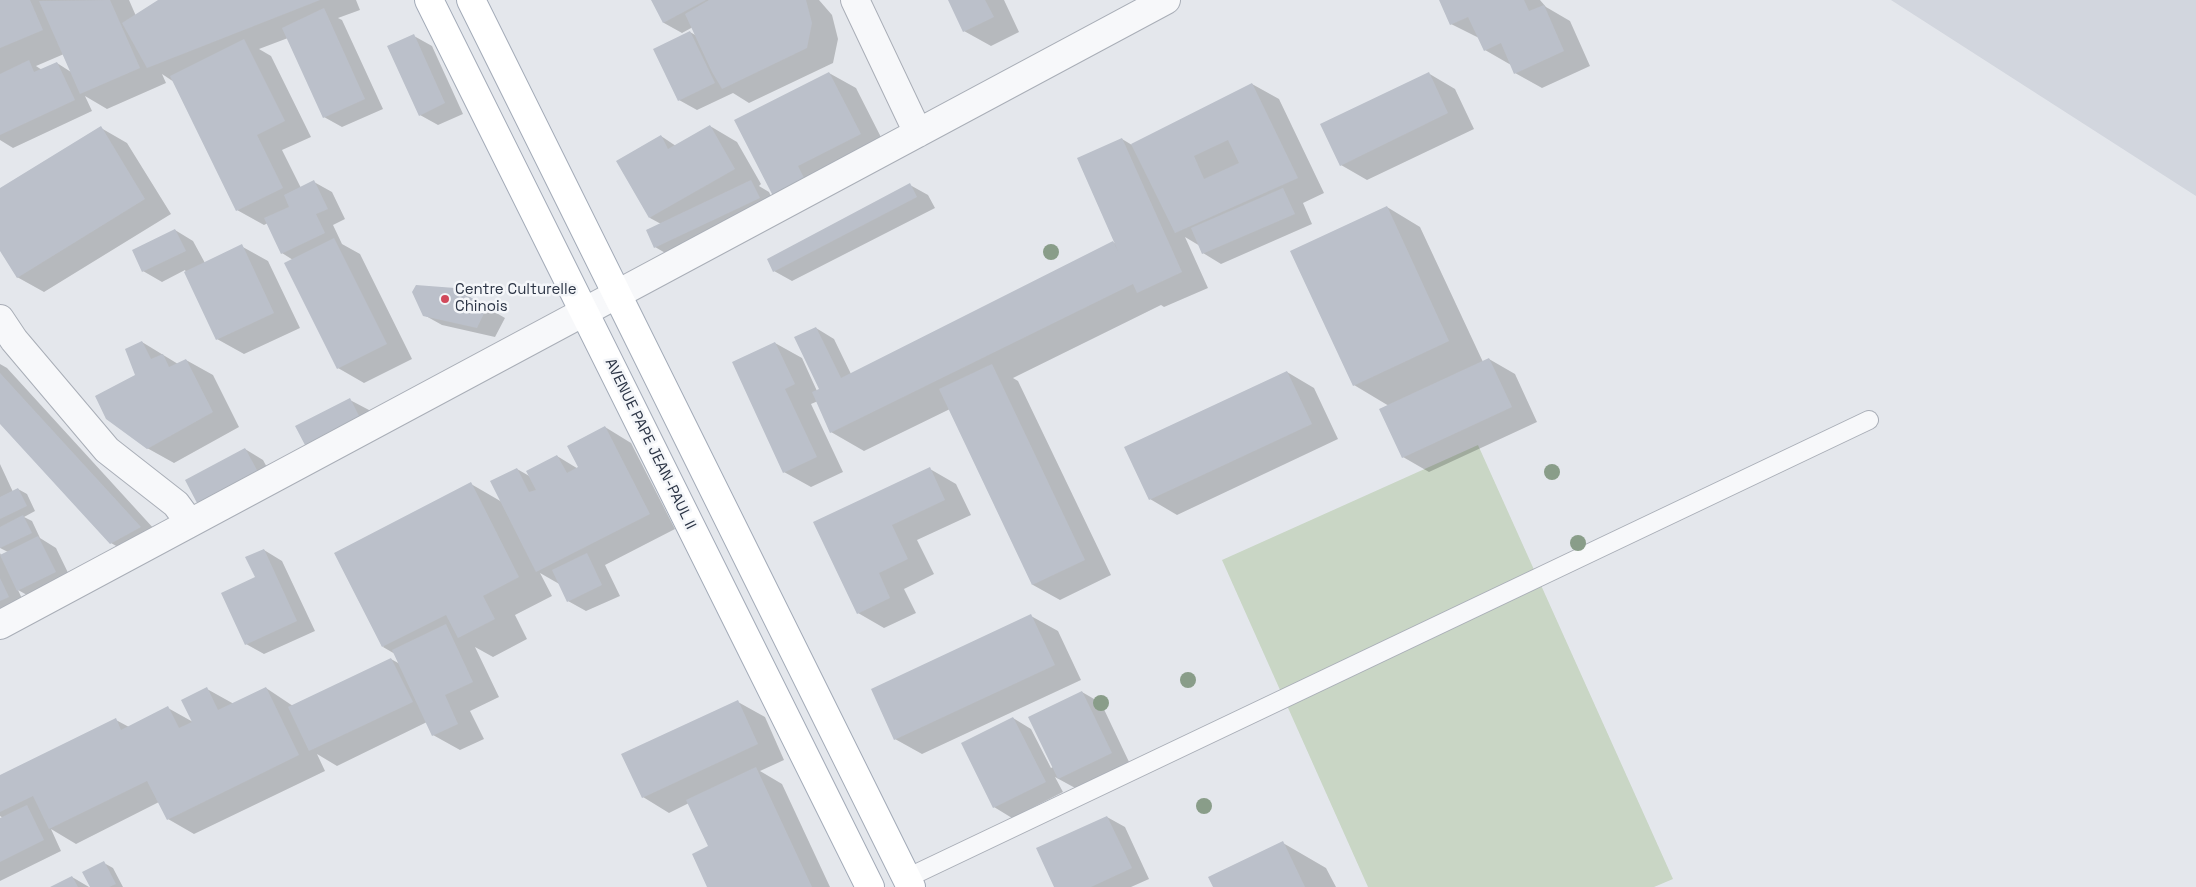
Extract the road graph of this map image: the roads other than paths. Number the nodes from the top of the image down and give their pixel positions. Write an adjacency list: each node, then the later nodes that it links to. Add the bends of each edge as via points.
1 (430, 0): 7 (main road, AVENUE PAPE JEAN-PAUL II)
2 (471, 0): 6 (main road)
3 (855, 0): 5 (street)
4 (1166, 0): 5 (street)
5 (918, 133): 6 (street)
6 (618, 294): 7 (street); 12 (main road)
7 (585, 312): 10 (street); 13 (main road, AVENUE PAPE JEAN-PAUL II)
8 (0, 319): 10 (street, via 107,450 176,504)
9 (1869, 420): 12 (lane)
10 (190, 523): 11 (street)
11 (0, 625)
12 (909, 882)
13 (870, 887)

